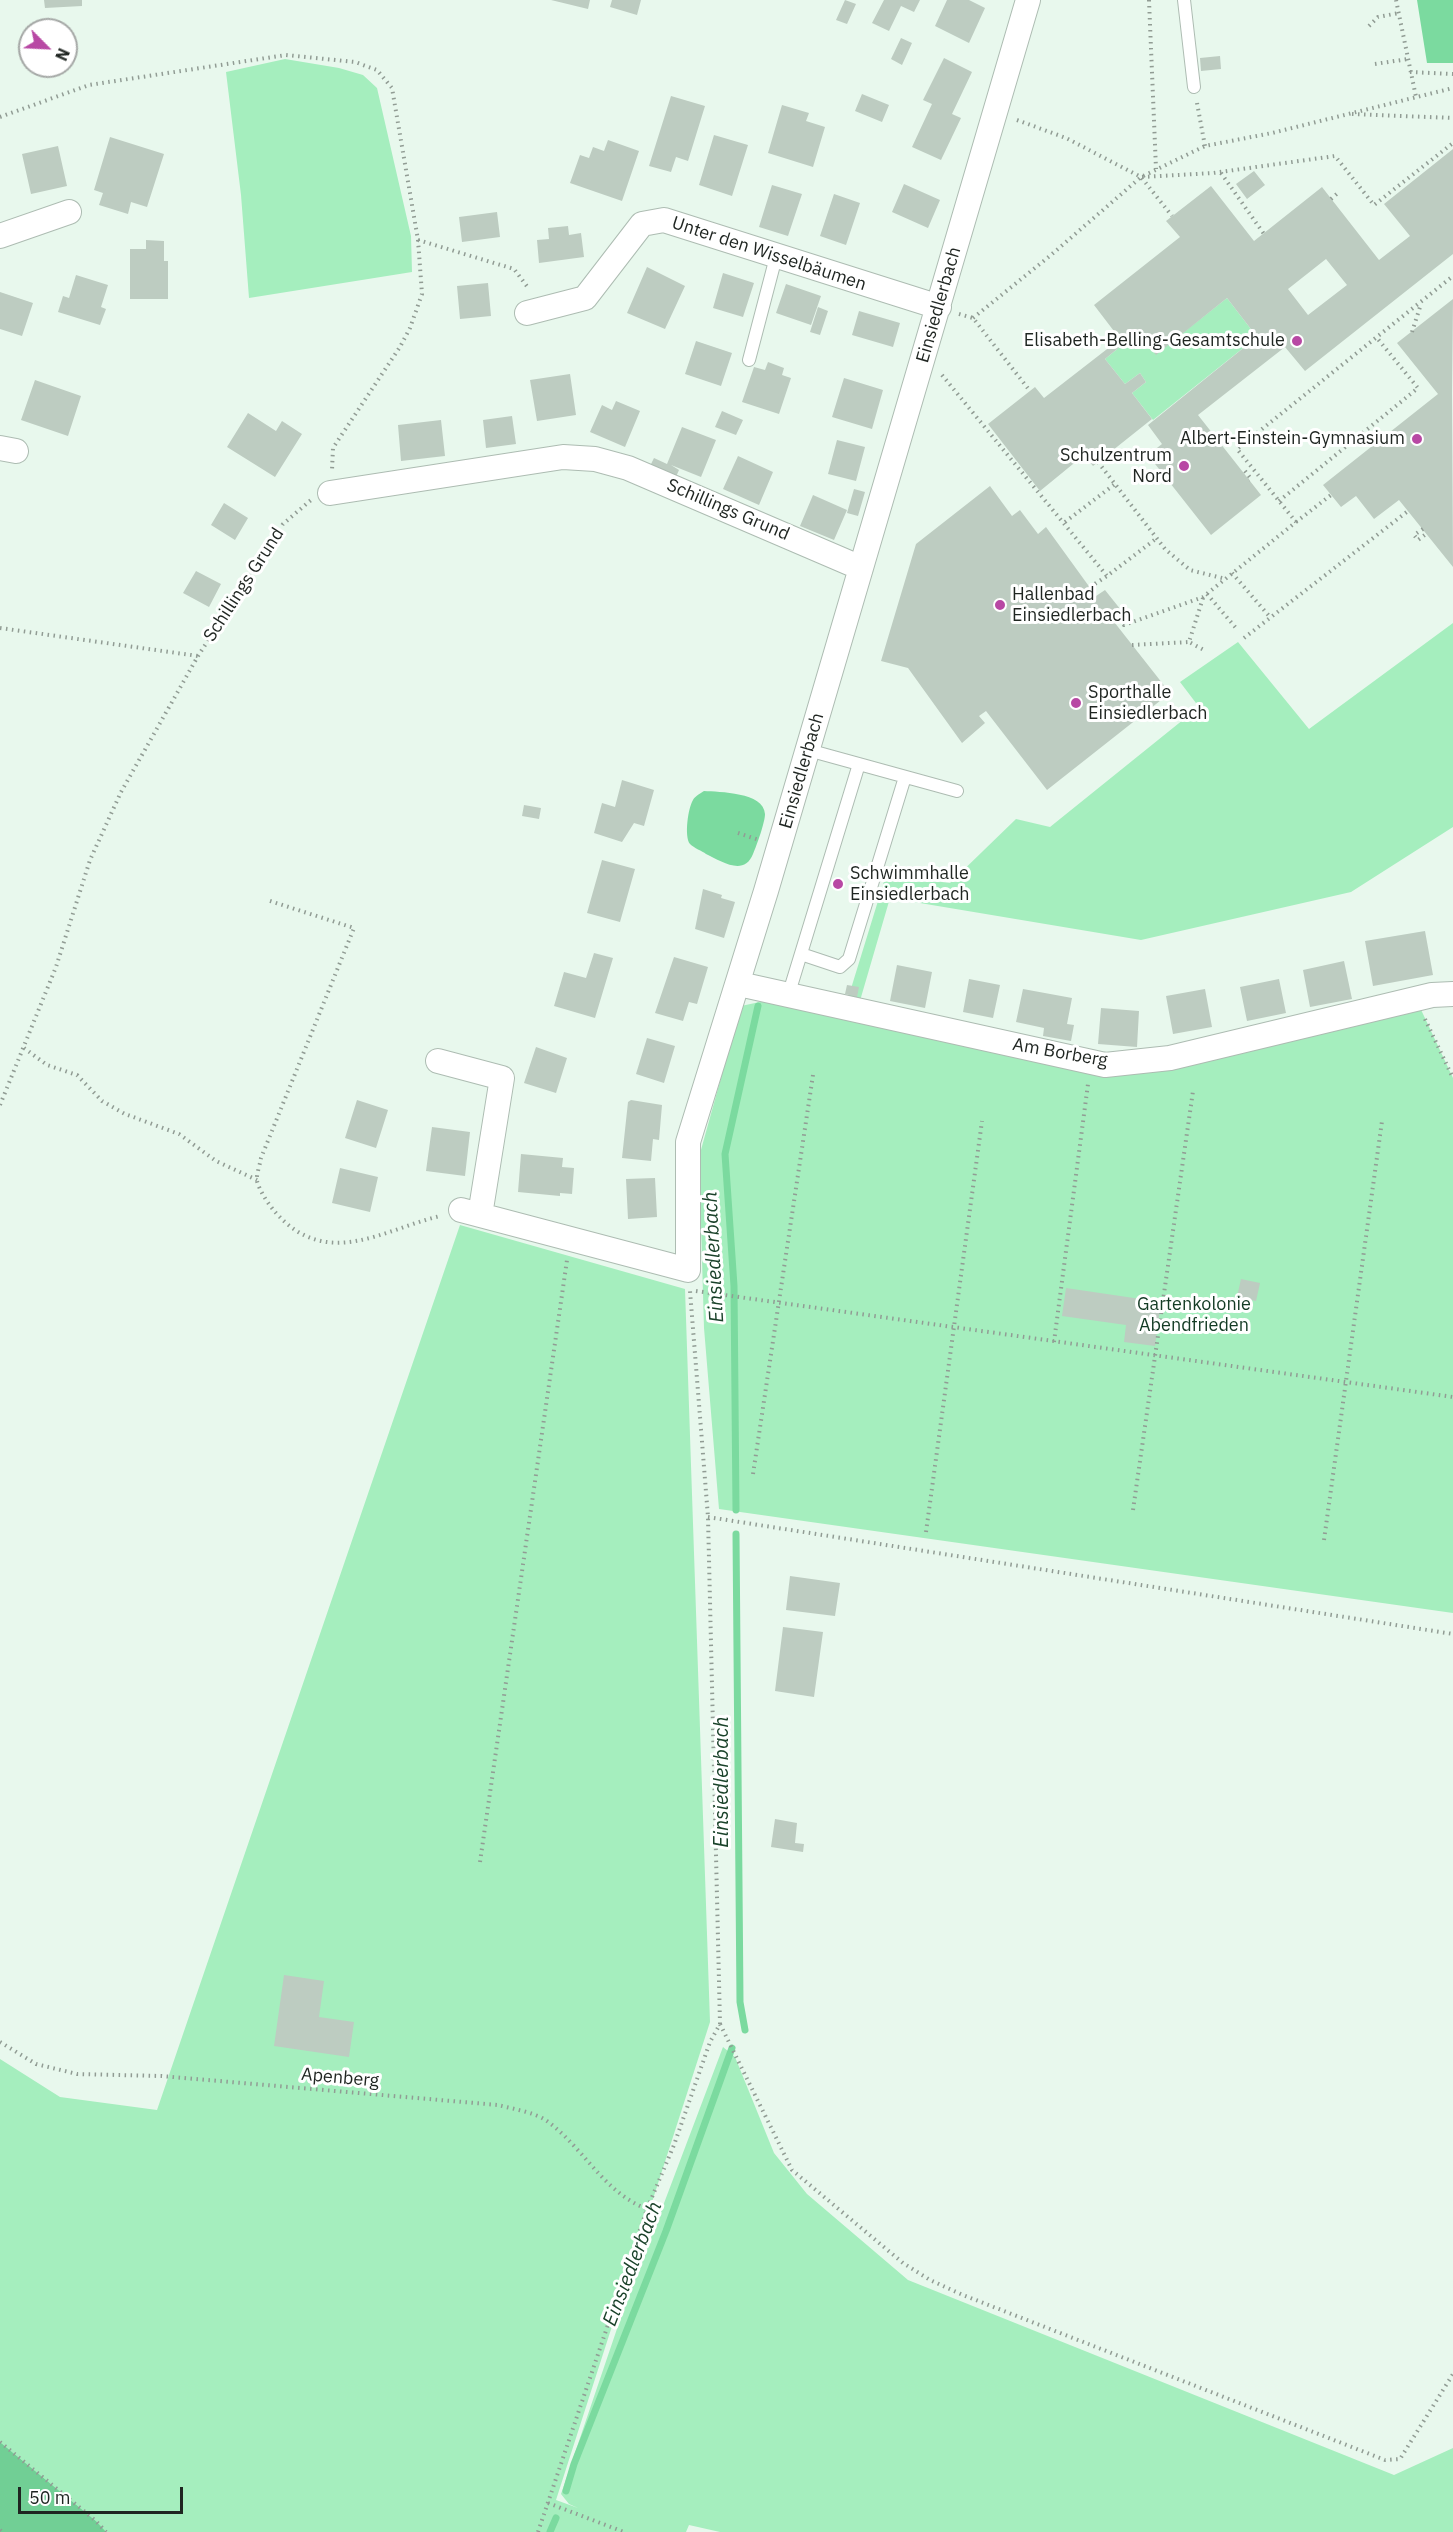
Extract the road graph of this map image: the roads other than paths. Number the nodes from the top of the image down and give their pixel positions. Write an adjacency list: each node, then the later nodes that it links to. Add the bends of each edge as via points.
1 (1028, 0): 7 (street, Einsiedlerbach)
2 (1184, 0): 3 (lane)
3 (1194, 87)
4 (69, 212): 5 (street)
5 (0, 236)
6 (776, 257): 7 (street, Unter den Wisselbäumen); 8 (street, Unter den Wisselbäumen, via 664,220 642,224 585,298); 9 (lane)
7 (939, 307): 11 (street, Einsiedlerbach)
8 (536, 310)
9 (749, 360)
10 (330, 493): 11 (street, Schillings Grund, via 563,457 596,459 628,468)
11 (861, 568): 12 (street, Einsiedlerbach)
12 (808, 750): 13 (lane); 17 (street, Einsiedlerbach)
13 (859, 764): 14 (lane); 16 (lane)
14 (904, 777): 15 (lane); 16 (lane, via 849,959 840,967)
15 (957, 791)
16 (801, 954): 19 (lane)
17 (739, 984): 19 (street, Am Borberg); 20 (street, Einsiedlerbach, via 688,1142 689,1280 570,1239 471,1213 502,1078)
18 (1453, 994): 19 (street, Am Borberg, via 1432,995 1170,1058 1105,1065)
19 (788, 996)
20 (438, 1061)

